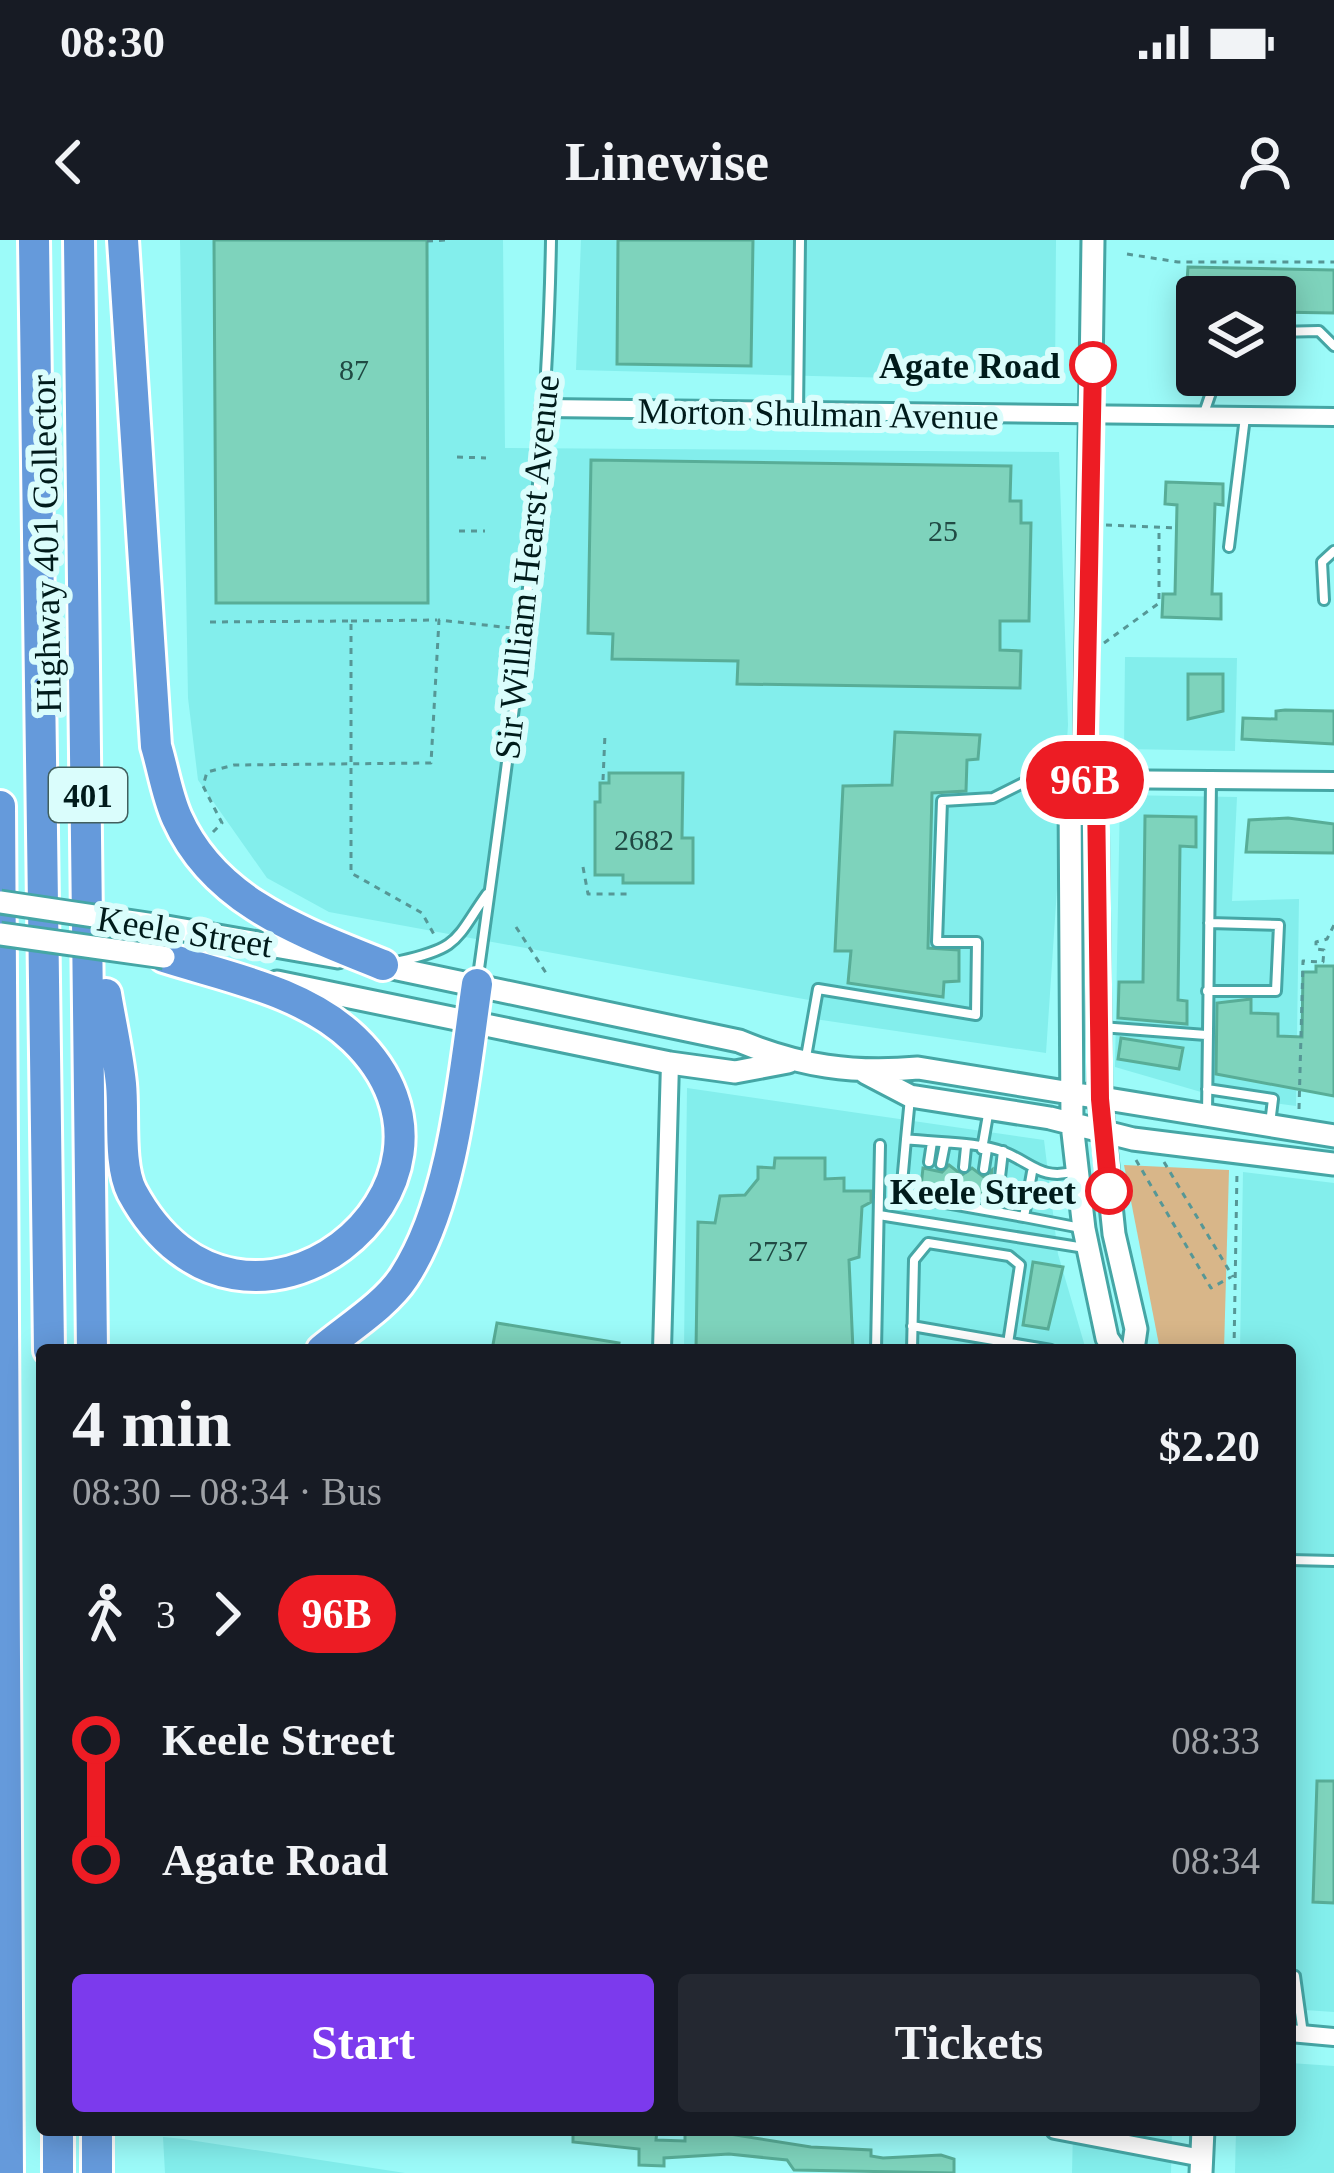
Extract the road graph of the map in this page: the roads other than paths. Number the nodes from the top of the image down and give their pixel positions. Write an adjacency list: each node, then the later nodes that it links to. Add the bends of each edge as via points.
1 (34, 240): 75 (highway, 401)
2 (80, 240): 24 (highway, Highway 401 Collector / 401)
3 (123, 240): 29 (highway, via 156,746 177,818 207,865 250,904)
4 (551, 240): 10 (lane, Sir William Hearst Avenue)
5 (800, 240): 11 (lane)
6 (1093, 240): 12 (main road)
7 (1296, 332): 8 (lane, via 1319,331)
8 (1334, 346)
9 (1210, 396): 13 (lane)
10 (544, 408): 11 (street, Morton Shulman Avenue); 23 (lane, Sir William Hearst Avenue, via 520,682)
11 (798, 413): 12 (street, Morton Shulman Avenue)
12 (1093, 417): 13 (street); 19 (main road)
13 (1203, 417): 14 (street)
14 (1245, 417): 15 (street); 16 (lane)
15 (1334, 417)
16 (1229, 547)
17 (1334, 551): 18 (lane, via 1322,562)
18 (1324, 600)
19 (1085, 779): 20 (street); 33 (main road, via 1096,793); 36 (lane, via 1029,780 994,798 942,801 938,942 977,942 976,1015 818,989); 39 (main road, via 1070,794)
20 (1211, 780): 21 (street); 26 (lane)
21 (1334, 781)
22 (0, 806): 94 (highway, 401)
23 (488, 892): 29 (lane, Sir William Hearst Avenue, via 469,929 440,950); 30 (lane, Sir William Hearst Avenue)
24 (90, 896): 28 (highway, via 121,1078 129,1188 196,1261 236,1275 290,1276 315,1266 378,1214 390,1187 394,1106 379,1067 352,1037 289,997); 76 (highway, Highway 401 Collector / 401)
25 (0, 902): 28 (main road, Keele Street, bridge)
26 (1208, 923): 31 (lane); 31 (lane, via 1279,925 1276,991)
27 (0, 934): 28 (main road, Keele Street, bridge)
28 (162, 941): 29 (main road, Keele Street); 32 (main road, Keele Street)
29 (382, 965): 30 (main road, Keele Street)
30 (477, 984): 32 (highway); 36 (main road, Keele Street, via 739,1041)
31 (1207, 992): 34 (lane)
32 (471, 1025): 35 (main road, Keele Street); 77 (highway, via 425,1239 401,1281)
33 (1100, 1027): 34 (lane); 41 (main road)
34 (1207, 1035): 38 (lane)
35 (670, 1063): 36 (main road, Keele Street, via 735,1072); 78 (street)
36 (797, 1063): 37 (main road, Keele Street)
37 (866, 1073): 39 (main road, Keele Street, via 917,1068); 40 (main road, Keele Street)
38 (1207, 1089): 43 (lane); 45 (lane, via 1273,1099)
39 (1071, 1093): 41 (main road, Keele Street); 44 (main road)
40 (910, 1096): 42 (main road, Keele Street); 48 (lane)
41 (1100, 1099): 43 (main road, Keele Street); 46 (main road)
42 (988, 1109): 44 (main road, Keele Street); 53 (lane)
43 (1207, 1117): 45 (main road, Keele Street)
44 (1072, 1124): 46 (main road, Keele Street); 60 (main road)
45 (1269, 1126): 47 (main road, Keele Street)
46 (1102, 1132): 57 (main road, Keele Street); 84 (main road)
47 (1334, 1136)
48 (906, 1139): 49 (lane); 66 (lane, via 901,1195)
49 (932, 1142): 50 (lane); 55 (lane)
50 (944, 1144): 52 (lane); 56 (lane)
51 (880, 1145): 71 (lane)
52 (966, 1147): 53 (lane); 58 (lane)
53 (985, 1149): 54 (lane); 59 (lane)
54 (1003, 1151): 61 (lane); 70 (lane)
55 (929, 1162)
56 (941, 1164)
57 (1334, 1164)
58 (964, 1167)
59 (984, 1169)
60 (1076, 1170): 61 (lane); 73 (main road)
61 (1032, 1172): 72 (lane)
62 (926, 1186): 66 (lane)
63 (938, 1188): 67 (lane)
64 (960, 1191): 68 (lane)
65 (980, 1194): 69 (lane)
66 (924, 1199): 67 (lane)
67 (936, 1201): 68 (lane)
68 (958, 1205): 69 (lane)
69 (978, 1209): 70 (lane)
70 (995, 1212): 72 (lane)
71 (879, 1215): 73 (lane); 79 (lane)
72 (1024, 1217): 73 (lane)
73 (1086, 1239): 83 (main road)
74 (912, 1326): 80 (lane); 81 (lane); 82 (lane, via 920,1249 941,1244 1009,1256 1020,1264)
75 (49, 1344)
76 (92, 1344)
77 (329, 1344)
78 (662, 1344)
79 (876, 1344)
80 (912, 1344)
81 (994, 1344)
82 (1008, 1344)
83 (1111, 1344)
84 (1134, 1344)
85 (1296, 1560): 86 (lane)
86 (1334, 1561)
87 (1296, 2034): 88 (street)
88 (1334, 2037)
89 (58, 2136): 95 (highway)
90 (97, 2136): 96 (highway)
91 (1079, 2136): 93 (street)
92 (1203, 2136): 93 (main road)
93 (1201, 2166)
94 (8, 2173)
95 (58, 2173)
96 (98, 2173)

